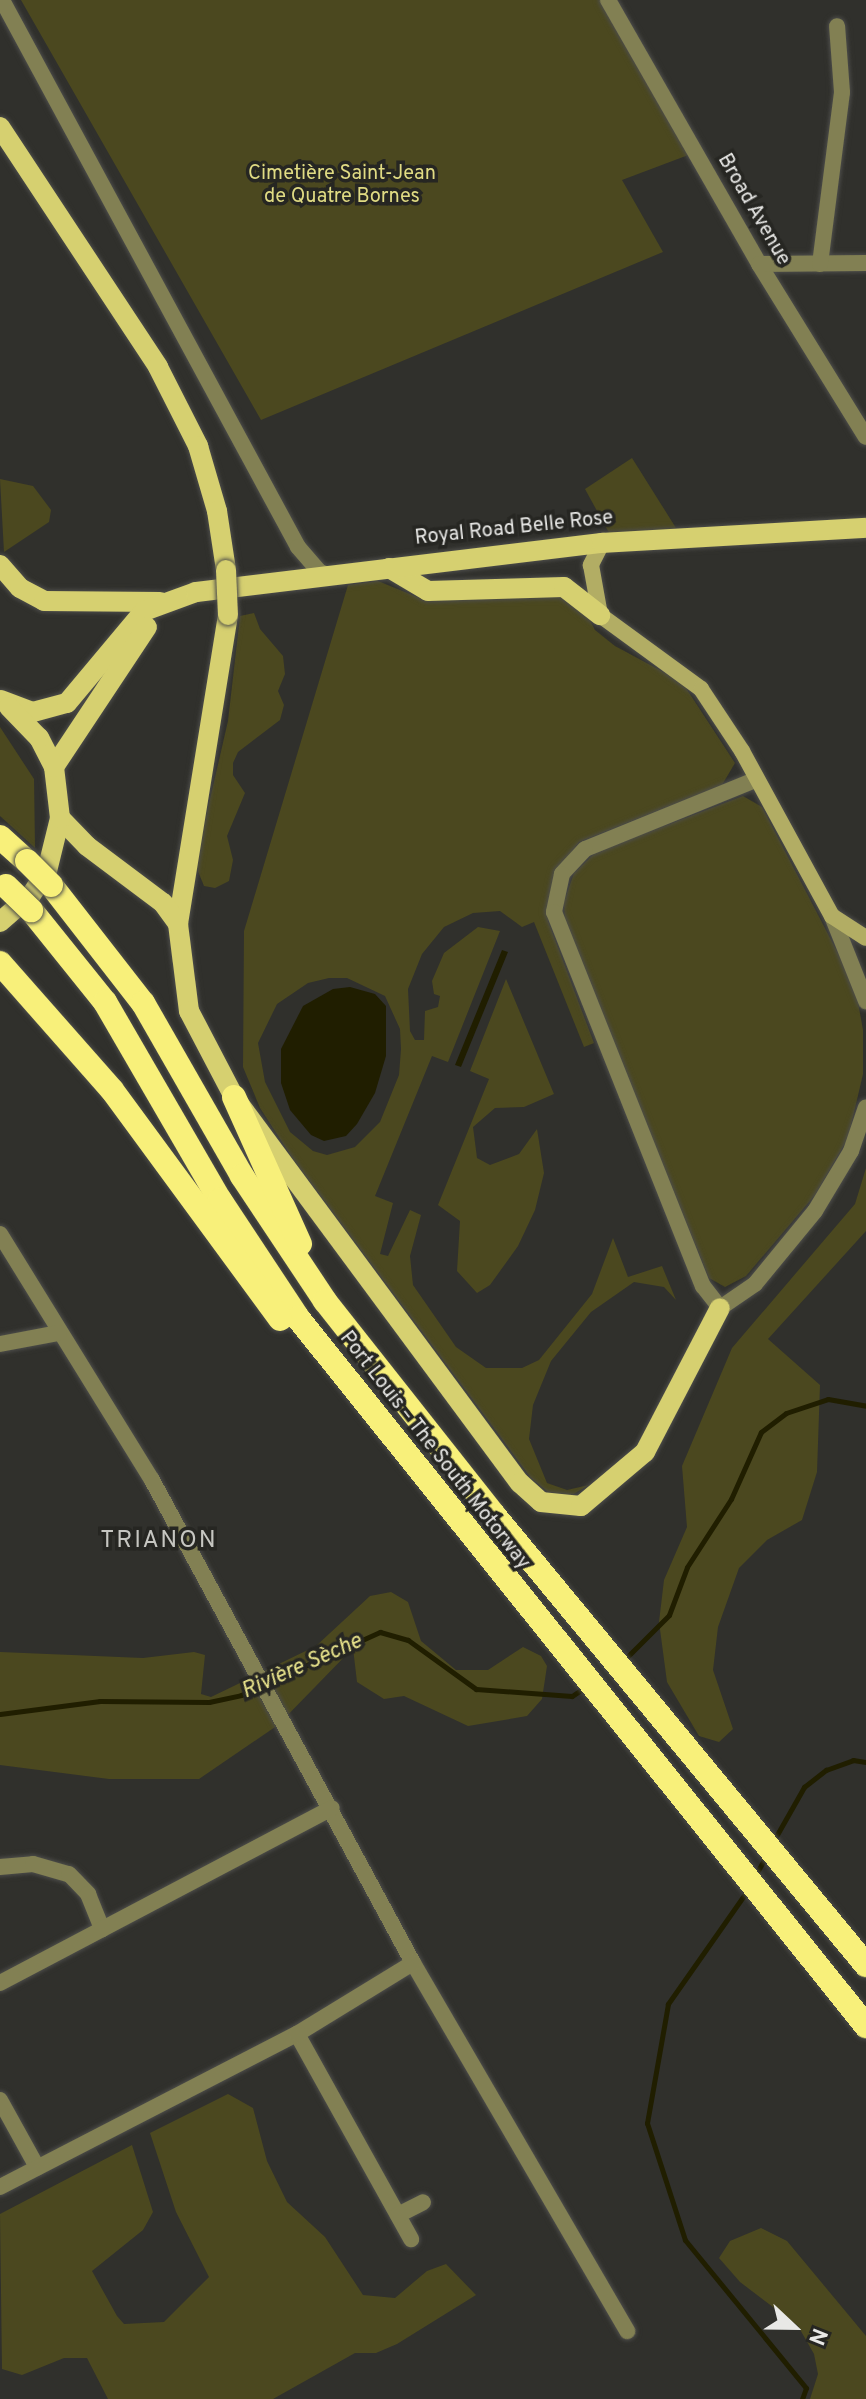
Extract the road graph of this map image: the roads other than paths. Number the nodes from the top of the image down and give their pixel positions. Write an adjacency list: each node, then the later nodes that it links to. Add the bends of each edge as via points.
1 (2, 0): 13 (street, via 298,547)
2 (608, 0): 6 (street, Broad Avenue)
3 (837, 26): 7 (street, via 842,92)
4 (0, 127): 24 (main road, bridge, via 158,367 198,446 217,511 228,615)
5 (866, 263): 7 (street)
6 (759, 264): 7 (street); 8 (street, Broad Avenue)
7 (820, 264)
8 (866, 437)
9 (866, 528): 10 (main road, Royal Road Belle Rose)
10 (602, 543): 12 (main road, Royal Road Belle Rose); 15 (street, via 591,565)
11 (0, 565): 14 (main road, via 20,588 44,601)
12 (389, 568): 13 (main road, Royal Road Belle Rose); 15 (main road, via 428,591 564,587)
13 (330, 576): 14 (main road, Royal Road Belle Rose, via 214,589)
14 (165, 601): 16 (main road, Royal Road Belle Rose, via 144,611 67,703 33,712); 17 (main road)
15 (600, 615): 18 (street, via 701,689)
16 (0, 700): 17 (main road, via 39,738)
17 (54, 767): 19 (main road)
18 (755, 780): 22 (street); 32 (street, via 585,849 562,874 554,912 697,1272)
19 (60, 818): 23 (main road, via 47,871 31,895); 24 (main road, via 87,846 163,903)
20 (0, 837): 31 (highway, Port Louis – The South Motorway, bridge, via 51,885 136,992 242,1176)
21 (3, 883): 35 (highway, Port Louis – The South Motorway, bridge, via 105,1002 258,1261)
22 (832, 916): 25 (street); 27 (street)
23 (0, 922)
24 (178, 924): 28 (main road, via 189,1011)
25 (866, 938)
26 (0, 963): 35 (highway, via 112,1090 290,1332)
27 (866, 1001)
28 (234, 1097): 31 (highway); 32 (main road, via 520,1483 541,1502 581,1506 645,1452)
29 (866, 1107): 32 (street, via 840,1172 815,1211 755,1284)
30 (0, 1234): 33 (street)
31 (325, 1301): 40 (highway, Port Louis – The South Motorway)
32 (720, 1308)
33 (59, 1333): 34 (street); 36 (street, via 152,1480)
34 (0, 1344)
35 (381, 1424): 42 (highway, Port Louis – The South Motorway)
36 (332, 1808): 38 (street); 39 (street)
37 (0, 1867): 38 (street, via 33,1864 69,1874 88,1894)
38 (102, 1929): 41 (street)
39 (413, 1963): 43 (street); 50 (street)
40 (866, 1965)
41 (0, 1983)
42 (866, 2026)
43 (297, 2034): 45 (street); 48 (street)
44 (0, 2100): 45 (street)
45 (37, 2167): 46 (street)
46 (0, 2187)
47 (423, 2202): 48 (street)
48 (398, 2215): 49 (street)
49 (411, 2239)
50 (627, 2331)

